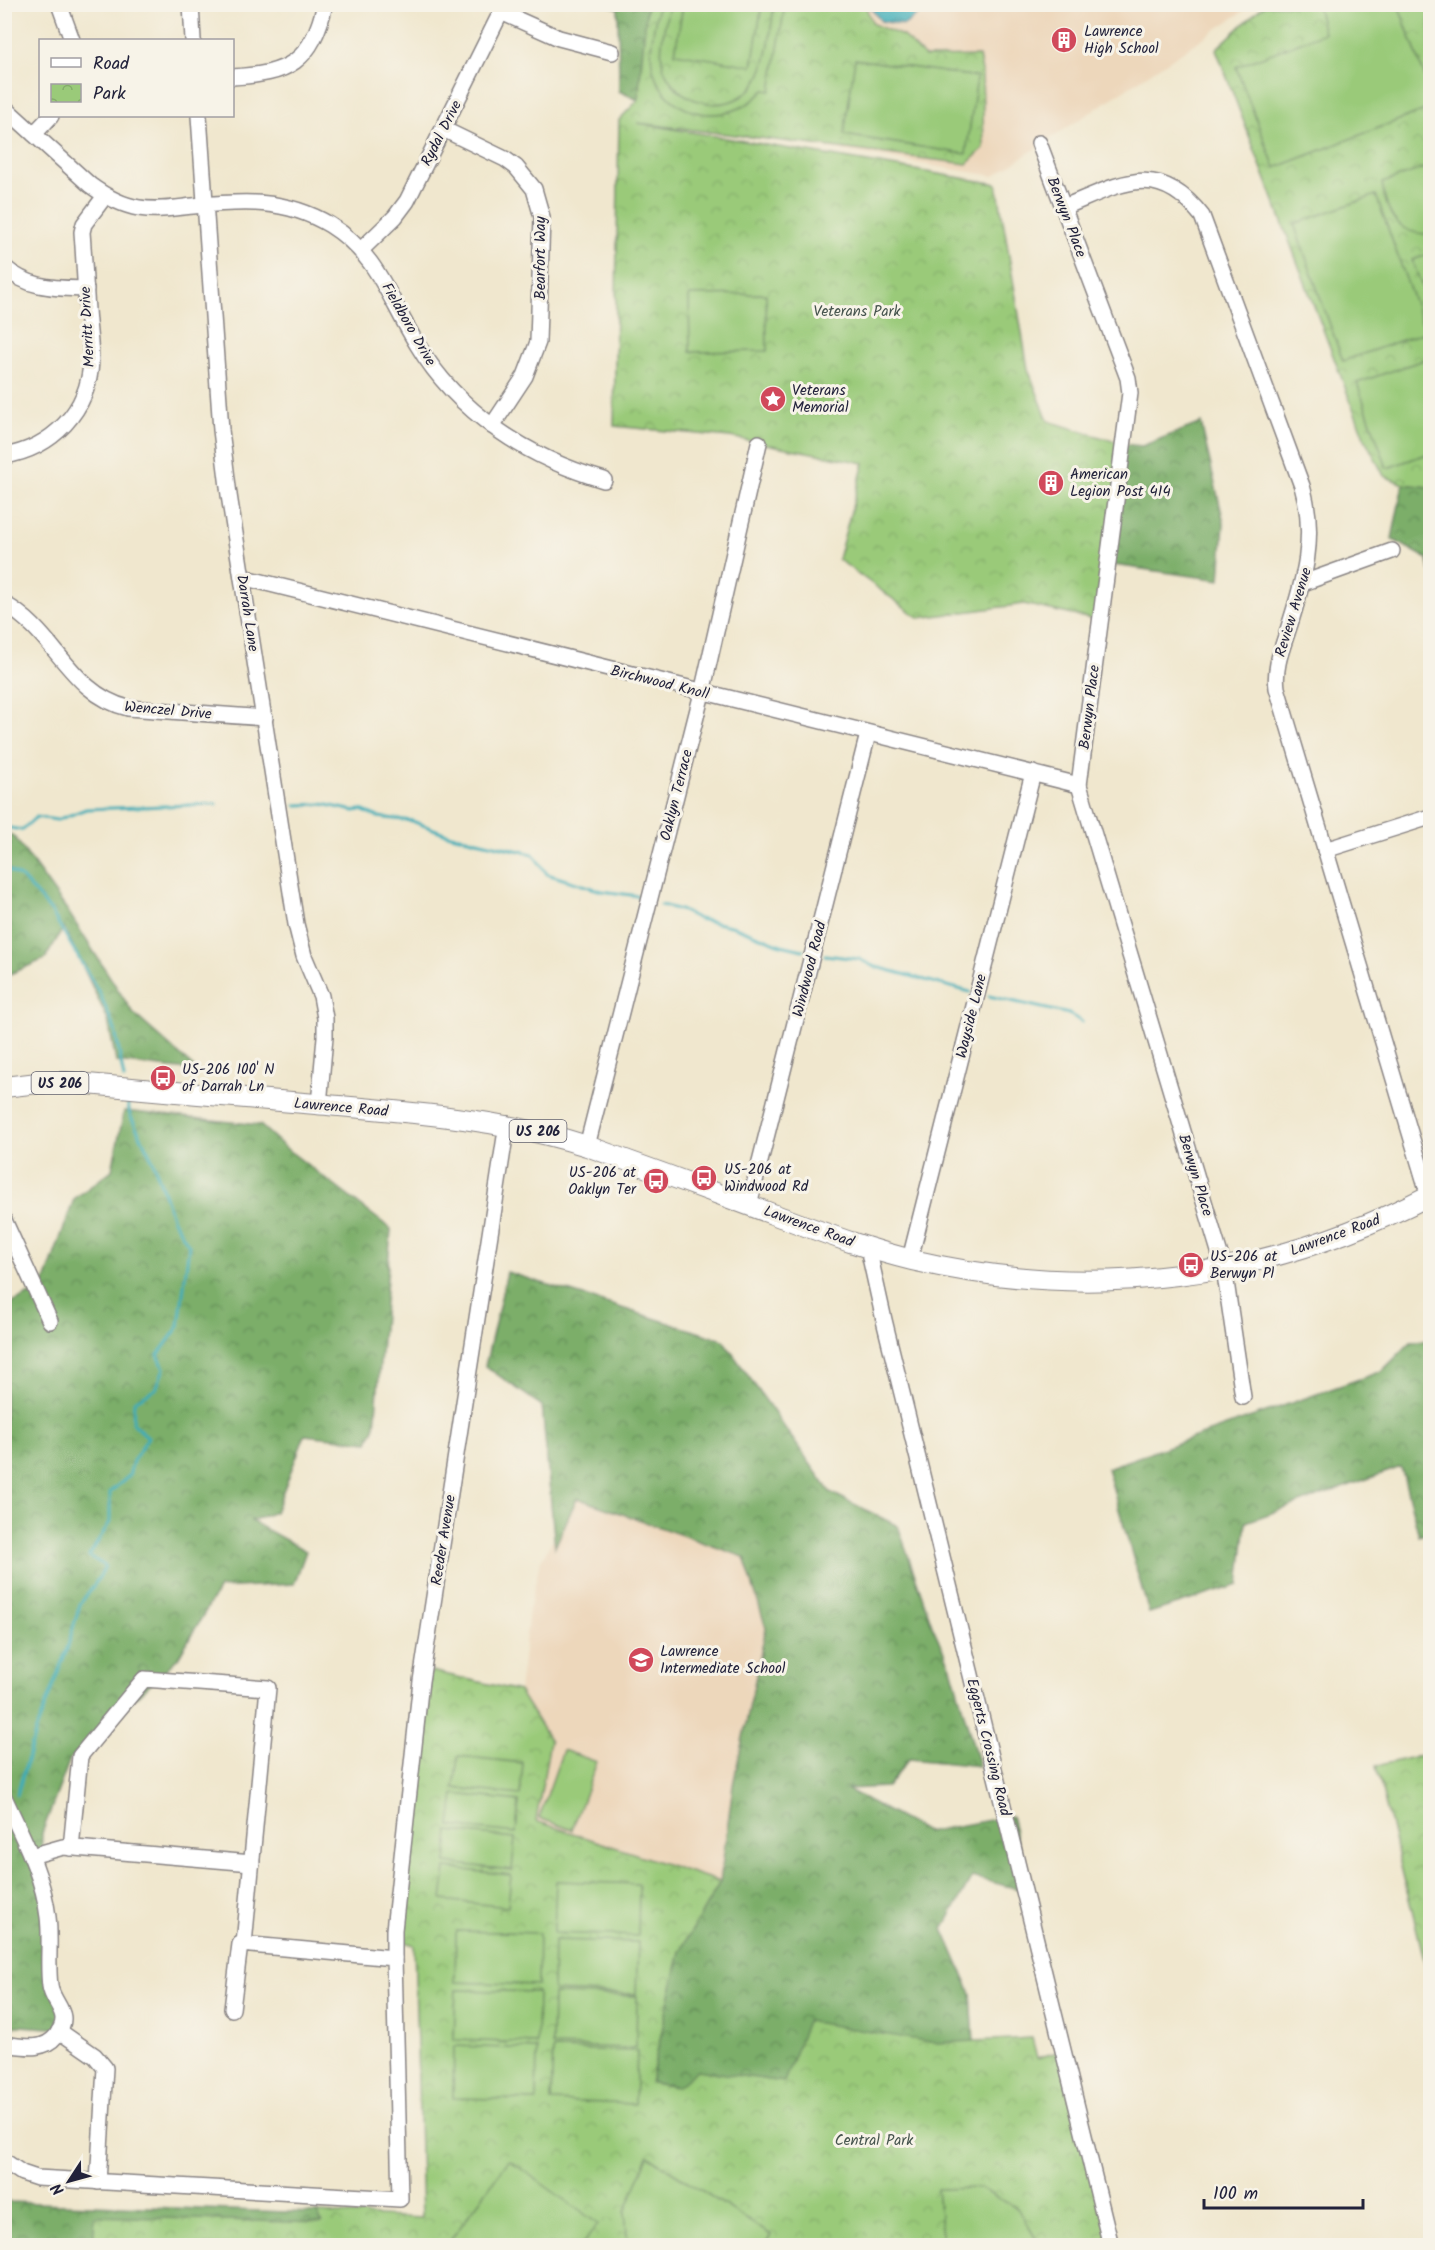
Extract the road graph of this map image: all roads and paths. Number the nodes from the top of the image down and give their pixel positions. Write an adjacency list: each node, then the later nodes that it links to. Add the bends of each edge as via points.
1 (59, 4): 5 (street)
2 (191, 4): 6 (street)
3 (325, 4): 8 (street, via 314,40 296,60 272,73)
4 (503, 8): 7 (street, via 559,38); 12 (street, Rydal Drive)
5 (72, 39)
6 (193, 39)
7 (612, 52)
8 (234, 77)
9 (4, 107): 13 (street, Fieldboro Drive)
10 (50, 117): 13 (street)
11 (199, 117): 16 (street, Darrah Lane)
12 (443, 129): 18 (street, Rydal Drive, via 407,201); 21 (street, Bearfort Way, via 516,167 534,189 542,217 538,342 525,376)
13 (34, 134): 15 (street, Fieldboro Drive)
14 (1041, 149): 17 (street, Berwyn Place)
15 (105, 196): 16 (street, Fieldboro Drive, via 124,205 157,210); 20 (street, Merritt Drive, via 82,232)
16 (205, 205): 18 (street, Fieldboro Drive, via 251,202 294,209 329,225); 26 (street, Darrah Lane, via 221,430)
17 (1064, 207): 27 (street, Review Avenue, via 1120,185 1146,180 1172,188 1202,216 1305,496 1310,539); 33 (street, Berwyn Place, via 1128,378 1130,393)
18 (361, 250): 21 (street, Fieldboro Drive, via 386,285 404,323 434,369)
19 (4, 267): 20 (street, via 21,280 41,287)
20 (86, 289): 23 (street, Merritt Drive, via 91,360 79,406 45,442)
21 (492, 426): 24 (street, Fieldboro Drive, via 536,454)
22 (759, 443): 29 (street, Oaklyn Terrace)
23 (4, 456)
24 (604, 480)
25 (1392, 551): 27 (street)
26 (242, 578): 29 (street, Birchwood Knoll); 30 (street, Darrah Lane)
27 (1304, 583): 35 (street, Review Avenue, via 1275,676)
28 (4, 604): 30 (street, Wenczel Drive, via 28,620 90,690 116,705)
29 (702, 693): 31 (street, Birchwood Knoll); 39 (street, Oaklyn Terrace)
30 (265, 718): 37 (street, Darrah Lane, via 296,924 325,1018)
31 (868, 734): 32 (street, Birchwood Knoll); 41 (street, Windwood Road)
32 (1033, 773): 33 (street, Birchwood Knoll); 44 (street, Wayside Lane)
33 (1079, 785): 45 (street, Berwyn Place)
34 (1431, 818): 35 (street)
35 (1325, 850): 40 (street, Review Avenue)
36 (4, 1087): 37 (main road, Lawrence Road / US 206, via 65,1083)
37 (319, 1105): 38 (main road, Lawrence Road / US 206)
38 (507, 1124): 39 (main road, Lawrence Road / US 206); 53 (street, Reeder Avenue, via 421,1681)
39 (587, 1146): 41 (main road, Lawrence Road / US 206)
40 (1430, 1195): 45 (main road, Lawrence Road / US 206, via 1311,1246)
41 (749, 1205): 43 (main road, Lawrence Road / US 206)
42 (4, 1220): 46 (street)
43 (868, 1248): 44 (main road, Lawrence Road / US 206); 59 (street, Eggerts Crossing Road)
44 (910, 1259): 45 (main road, Lawrence Road / US 206, via 962,1271 1062,1281 1150,1279)
45 (1224, 1268): 47 (street, Berwyn Place)
46 (50, 1321)
47 (1243, 1397)
48 (4, 1797): 50 (street)
49 (71, 1848): 50 (street); 51 (street); 51 (street, via 80,1756 144,1679 268,1688)
50 (31, 1856): 55 (street, via 49,1919 50,1988 62,2012)
51 (252, 1863): 52 (street)
52 (244, 1944): 53 (street); 54 (street, via 240,1944)
53 (394, 1958): 58 (street, Reeder Avenue, via 400,2199)
54 (232, 2009)
55 (59, 2031): 56 (street, via 39,2046); 58 (street, via 95,2056 105,2068)
56 (4, 2044)
57 (4, 2161): 58 (street, via 31,2177)
58 (98, 2182)
59 (1111, 2246)

